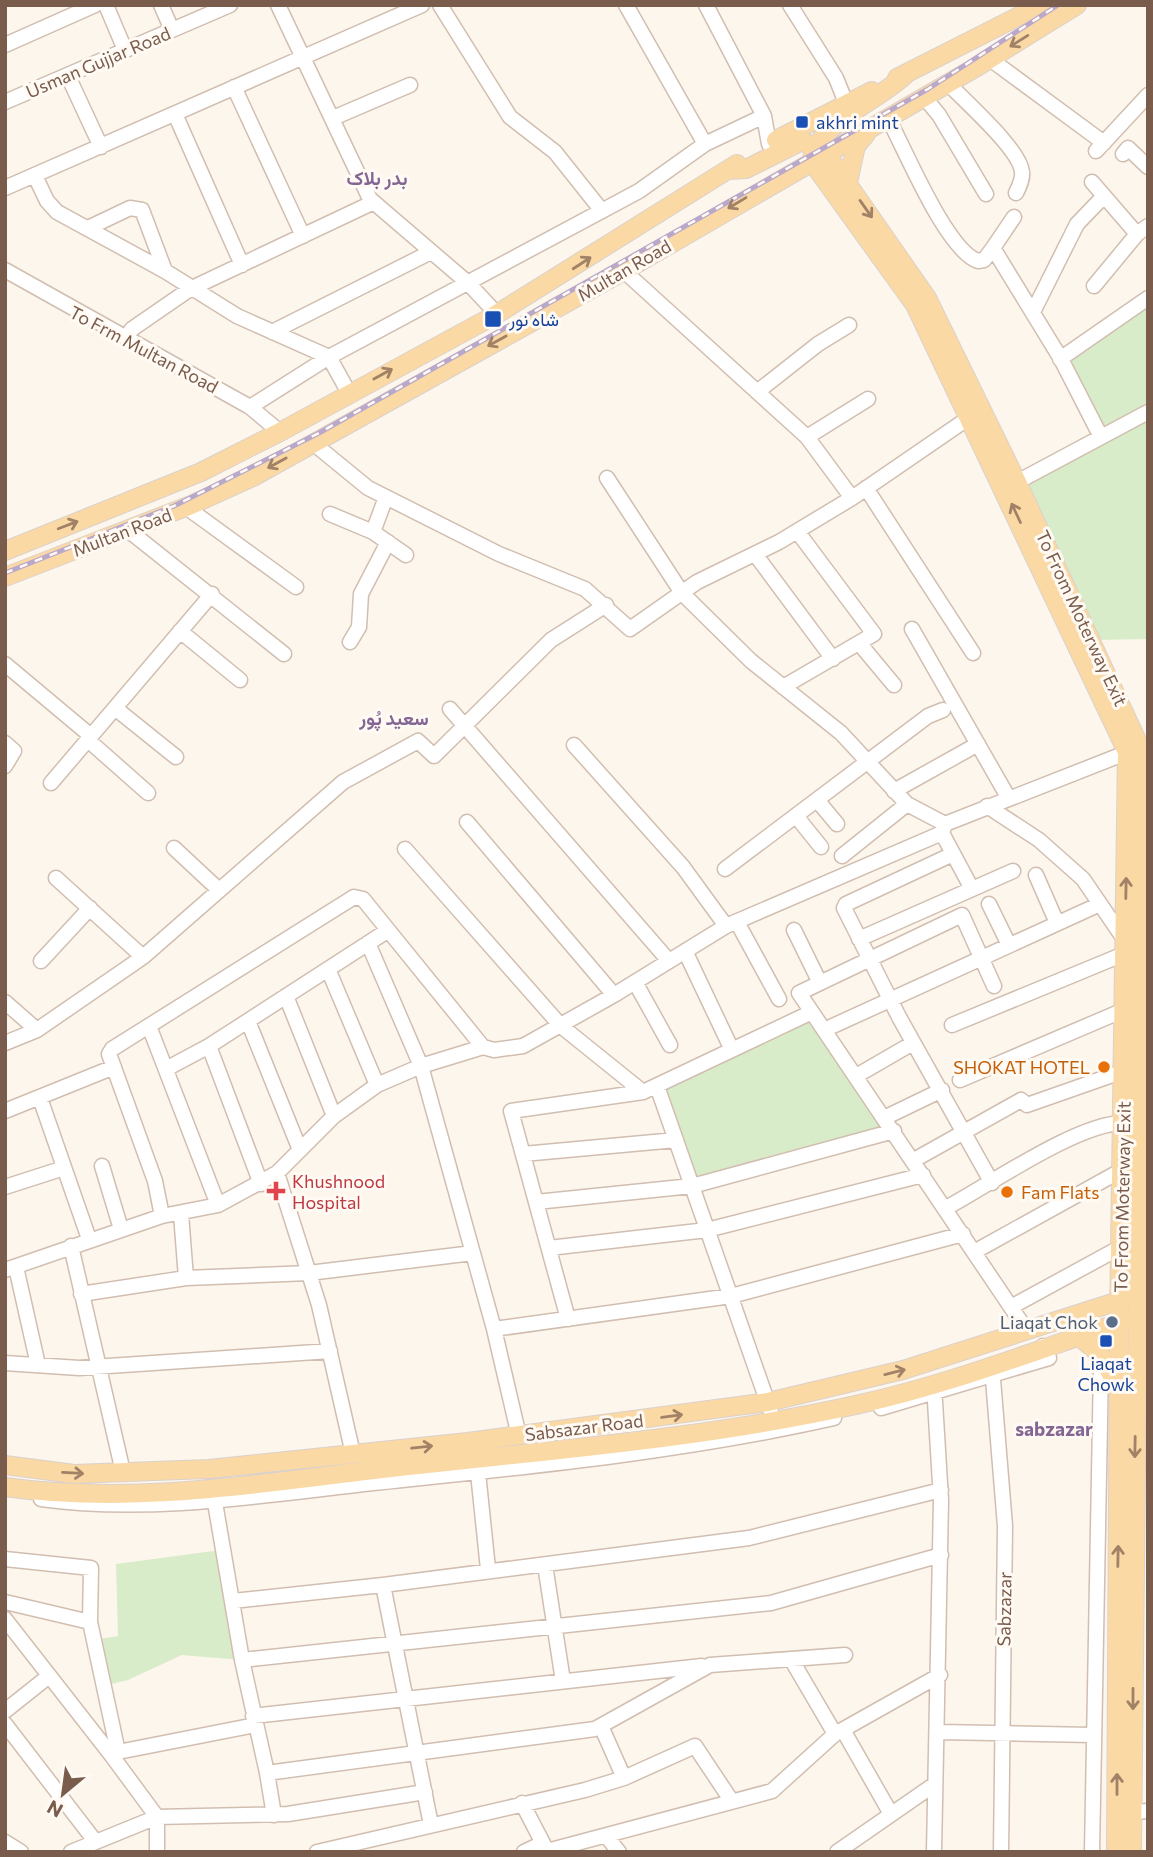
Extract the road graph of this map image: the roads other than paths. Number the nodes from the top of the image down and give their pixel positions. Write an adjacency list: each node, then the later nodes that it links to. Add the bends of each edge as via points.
1 (95, 5): 15 (street)
2 (106, 5): 16 (street)
3 (162, 5): 14 (street)
4 (230, 5): 13 (street, Usman Gujjar Road)
5 (278, 5): 17 (street)
6 (422, 5): 17 (street)
7 (440, 5): 48 (street, via 510,117 555,152)
8 (626, 5): 32 (street)
9 (706, 5): 29 (street)
10 (790, 5): 27 (street, via 836,78)
11 (1041, 5): 19 (main road, Multan Road)
12 (1077, 5): 18 (main road, Multan Road, one-way to 18)
13 (214, 8): 14 (street, Usman Gujjar Road)
14 (172, 30): 16 (street, Usman Gujjar Road)
15 (5, 45)
16 (125, 50): 20 (street, Usman Gujjar Road)
17 (304, 55): 23 (street); 30 (street)
18 (990, 59): 21 (main road, Multan Road); 24 (street, via 1100,147)
19 (906, 74): 27 (main road, Multan Road); 35 (main road, via 892,89 823,134)
20 (68, 76): 26 (street, Usman Gujjar Road); 34 (street)
21 (948, 83): 25 (main road, Multan Road); 44 (street, via 1020,163)
22 (410, 85): 30 (street)
23 (234, 87): 28 (street); 52 (street)
24 (1148, 95)
25 (924, 97): 31 (main road, Multan Road); 45 (street)
26 (5, 102)
27 (846, 103): 33 (main road, Multan Road)
28 (175, 114): 34 (street); 55 (street)
29 (764, 116): 32 (street); 33 (street)
30 (333, 118): 47 (street)
31 (880, 122): 35 (main road, Multan Road); 42 (main road, via 856,146); 53 (street, via 914,166 930,205 962,249 978,261)
32 (705, 144): 48 (street)
33 (769, 144): 38 (main road, Multan Road)
34 (101, 147): 39 (street)
35 (818, 154): 38 (main road, via 797,142 747,169); 40 (main road, Multan Road); 42 (main road, To From Moterway Exit)
36 (1123, 154): 37 (street, via 1128,148)
37 (1148, 167)
38 (727, 170): 64 (main road, Multan Road, one-way to 38)
39 (35, 176): 43 (street); 50 (street, via 51,207)
40 (779, 179): 42 (main road); 58 (main road, Multan Road, one-way to 58)
41 (1092, 183): 46 (street)
42 (839, 185): 75 (main road, To From Moterway Exit, via 915,305); 81 (main road, To From Moterway Exit, one-way to 81, via 927,298)
43 (5, 188)
44 (1016, 193)
45 (986, 194)
46 (1104, 196): 51 (street); 63 (street, via 1077,224)
47 (374, 202): 52 (street); 54 (street)
48 (602, 211): 59 (street)
49 (1014, 217): 53 (street)
50 (89, 228): 57 (street); 57 (street, via 130,208 142,210)
51 (1143, 230): 60 (street)
52 (303, 236): 55 (street)
53 (993, 248): 63 (street)
54 (432, 252): 59 (street); 66 (street)
55 (242, 265): 61 (street)
56 (5, 270): 67 (street, To Frm Multan Road)
57 (165, 271): 61 (street)
58 (624, 271): 70 (street); 79 (main road, Multan Road, one-way to 79)
59 (468, 283): 64 (street); 68 (street)
60 (1094, 286)
61 (190, 289): 66 (street); 67 (street)
62 (1148, 298): 69 (street)
63 (1033, 312): 69 (street)
64 (497, 314): 71 (main road, Multan Road, one-way to 64)
65 (849, 325): 70 (street)
66 (272, 332): 68 (street)
67 (126, 338): 73 (street, To Frm Multan Road)
68 (330, 357): 71 (street); 73 (street)
69 (1060, 359): 78 (street)
70 (757, 391): 77 (street)
71 (349, 393): 76 (main road, Multan Road)
72 (868, 399): 77 (street)
73 (250, 407): 76 (street, To Frm Multan Road)
74 (1148, 412): 78 (street)
75 (970, 416): 82 (street); 118 (main road, To From Moterway Exit, one-way to 75)
76 (280, 432): 91 (main road, Multan Road, one-way to 76, via 201,472)
77 (807, 437): 84 (street)
78 (1101, 437): 81 (street)
79 (313, 443): 83 (street); 85 (main road, Multan Road, one-way to 85)
80 (607, 478): 96 (street)
81 (1017, 482): 118 (main road, To From Moterway Exit)
82 (866, 488): 84 (street); 103 (street)
83 (386, 498): 89 (street); 98 (street, via 499,554 586,589)
84 (852, 498): 88 (street)
85 (186, 507): 87 (main road, Multan Road); 95 (street)
86 (330, 513): 89 (street)
87 (128, 530): 94 (main road, Multan Road); 97 (street)
88 (797, 531): 92 (street); 102 (street, via 874,634)
89 (373, 532): 90 (street)
90 (388, 542): 93 (street); 101 (street, via 361,594 359,627)
91 (5, 551)
92 (755, 554): 96 (street); 105 (street)
93 (406, 555)
94 (5, 578)
95 (296, 587)
96 (682, 593): 98 (street, via 630,629); 109 (street)
97 (212, 594): 100 (street); 104 (street)
98 (606, 605): 113 (street, via 551,640)
99 (912, 629): 116 (street)
100 (180, 631): 107 (street); 110 (street)
101 (350, 642)
102 (859, 643): 105 (street); 108 (street)
103 (973, 653)
104 (284, 654)
105 (833, 659): 109 (street)
106 (5, 664): 114 (street)
107 (240, 680)
108 (894, 685)
109 (783, 687): 120 (street, via 841,733)
110 (115, 708): 114 (street); 119 (street)
111 (450, 709): 113 (street)
112 (943, 710): 120 (street)
113 (465, 726): 143 (street, via 434,756 418,741 343,782); 160 (street)
114 (89, 738): 122 (street); 124 (street)
115 (5, 743): 121 (street, via 14,751)
116 (978, 744): 123 (street); 125 (street)
117 (574, 745): 148 (street)
118 (1138, 748): 125 (street); 154 (main road, To From Moterway Exit, one-way to 118); 165 (main road, To From Moterway Exit)
119 (176, 757)
120 (866, 762): 123 (street); 126 (street)
121 (5, 766)
122 (51, 783)
123 (894, 791): 127 (street)
124 (148, 793)
125 (1008, 797): 128 (street)
126 (817, 800): 129 (street); 131 (street)
127 (907, 804): 132 (street); 137 (street)
128 (988, 806): 132 (street); 145 (street, via 1039,839 1083,879)
129 (796, 816): 133 (street); 138 (street)
130 (467, 822): 166 (street)
131 (837, 824)
132 (944, 828): 136 (street); 148 (street)
133 (821, 847)
134 (174, 848): 143 (street)
135 (405, 849): 176 (street)
136 (953, 854): 142 (street); 151 (street, via 846,904 845,912)
137 (842, 856)
138 (725, 869)
139 (1013, 872): 142 (street)
140 (1036, 875): 147 (street)
141 (56, 878): 146 (street)
142 (972, 889): 151 (street)
143 (219, 890): 156 (street)
144 (989, 904): 153 (street)
145 (1100, 904): 147 (street); 154 (street)
146 (90, 908): 156 (street); 159 (street)
147 (1057, 923): 153 (street)
148 (731, 924): 155 (street); 168 (street)
149 (794, 930): 163 (street)
150 (387, 931): 152 (street); 175 (street, via 363,899 354,897); 183 (street)
151 (859, 939): 158 (street)
152 (368, 943): 161 (street); 185 (street)
153 (1009, 945): 157 (street)
154 (1124, 946): 171 (main road, To From Moterway Exit); 174 (street)
155 (685, 951): 160 (street); 184 (street)
156 (143, 957): 177 (street)
157 (981, 957): 158 (street, via 962,915); 164 (street); 169 (street)
158 (870, 959): 163 (street); 169 (street)
159 (41, 961)
160 (669, 961): 162 (street)
161 (328, 969): 167 (street); 191 (street)
162 (635, 982): 166 (street); 181 (street)
163 (820, 983): 172 (street, via 799,993)
164 (994, 986)
165 (1144, 993): 199 (main road, To From Moterway Exit)
166 (614, 995): 176 (street)
167 (286, 996): 173 (street); 197 (street)
168 (779, 999)
169 (891, 1001): 178 (street); 180 (street)
170 (5, 1002): 177 (street)
171 (1124, 1010): 188 (main road, To From Moterway Exit); 190 (street)
172 (812, 1012): 178 (street); 184 (street)
173 (248, 1021): 182 (street); 203 (street)
174 (952, 1025)
175 (149, 1026): 186 (street, via 112,1049 109,1054); 187 (street)
176 (561, 1026): 183 (street, via 523,1046 495,1050); 194 (street)
177 (37, 1030): 179 (street)
178 (824, 1030): 189 (street)
179 (5, 1043)
180 (914, 1043): 189 (street); 193 (street)
181 (670, 1045)
182 (209, 1046): 187 (street); 212 (street)
183 (483, 1046): 185 (street)
184 (732, 1050): 192 (street)
185 (421, 1066): 191 (street); 228 (street)
186 (114, 1067): 195 (street); 219 (street, via 155,1181)
187 (166, 1069): 216 (street)
188 (1124, 1071): 199 (main road, To From Moterway Exit); 201 (street, via 1027,1105 1021,1100)
189 (856, 1076): 198 (street)
190 (961, 1080)
191 (377, 1086): 197 (street)
192 (657, 1086): 194 (street); 202 (street)
193 (942, 1090): 198 (street); 201 (street)
194 (643, 1092): 204 (street, via 511,1111)
195 (40, 1098): 196 (street); 207 (street)
196 (5, 1111)
197 (334, 1116): 203 (street)
198 (884, 1118): 200 (street)
199 (1137, 1123): 208 (main road, To From Moterway Exit); 211 (street, via 1110,1123 1080,1132); 233 (main road, To From Moterway Exit)
200 (894, 1131): 205 (street); 213 (street)
201 (965, 1133): 205 (street); 211 (street)
202 (676, 1140): 204 (street); 213 (street)
203 (300, 1150): 209 (street)
204 (523, 1154): 215 (street)
205 (914, 1160): 210 (street)
206 (102, 1166): 220 (street)
207 (64, 1168): 214 (street); 223 (street)
208 (1122, 1170): 225 (main road, To From Moterway Exit); 227 (street)
209 (277, 1173): 212 (street); 230 (street)
210 (923, 1175): 217 (street); 221 (street)
211 (992, 1183): 217 (street)
212 (261, 1184): 216 (street)
213 (692, 1186): 215 (street); 221 (street)
214 (5, 1187)
215 (536, 1202): 226 (street)
216 (218, 1205): 218 (street)
217 (946, 1208): 222 (street)
218 (181, 1214): 219 (street); 231 (street)
219 (162, 1216): 220 (street)
220 (121, 1229): 223 (street)
221 (707, 1230): 226 (street); 234 (street)
222 (963, 1234): 227 (street); 234 (street)
223 (89, 1240): 224 (street)
224 (71, 1246): 229 (street); 232 (street)
225 (1121, 1247): 233 (main road, To From Moterway Exit); 235 (street)
226 (549, 1248): 237 (street)
227 (974, 1251): 235 (street)
228 (473, 1253): 230 (street); 239 (street)
229 (11, 1268): 245 (street)
230 (309, 1273): 231 (street); 242 (street)
231 (186, 1278): 232 (street)
232 (81, 1294): 246 (street)
233 (1135, 1295): 236 (main road, To From Moterway Exit); 238 (main road, To From Moterway Exit); 240 (main road, Sabsazar Road)
234 (731, 1296): 237 (street); 250 (street)
235 (1011, 1307): 240 (street)
236 (1142, 1315): 238 (main road, Sabsazar Road); 278 (main road, To From Moterway Exit, one-way to 278)
237 (568, 1319): 239 (street)
238 (1119, 1323): 241 (main road, Sabsazar Road); 249 (main road, To From Moterway Exit)
239 (494, 1329): 252 (street)
240 (1027, 1331): 250 (main road, Sabsazar Road, one-way to 240, via 902,1370)
241 (1077, 1335): 243 (main road); 247 (main road, Sabsazar Road)
242 (330, 1351): 246 (street); 253 (street)
243 (1105, 1361): 249 (main road); 290 (street, via 1101,1367)
244 (5, 1363): 245 (street)
245 (38, 1365): 246 (street)
246 (96, 1367): 257 (street)
247 (992, 1371): 248 (main road, Sabsazar Road); 289 (street, Sabzazar, via 1005,1526)
248 (934, 1389): 251 (main road, Sabsazar Road); 260 (street)
249 (1120, 1391): 319 (main road, To From Moterway Exit, one-way to 249)
250 (768, 1402): 251 (street); 252 (main road, Sabsazar Road, one-way to 250)
251 (775, 1425): 256 (main road, Sabsazar Road)
252 (519, 1436): 254 (main road, Sabsazar Road, one-way to 252)
253 (352, 1450): 254 (main road, Sabsazar Road); 257 (main road, Sabsazar Road, via 209,1469)
254 (381, 1451): 258 (main road)
255 (5, 1465): 257 (main road, Sabsazar Road, one-way to 257, via 74,1474)
256 (477, 1466): 258 (main road, Sabsazar Road); 262 (street); 266 (street)
257 (122, 1468)
258 (384, 1469): 262 (main road, Sabsazar Road)
259 (5, 1487): 262 (main road, Sabsazar Road, via 55,1494)
260 (941, 1490): 263 (street); 265 (street, via 749,1538)
261 (5, 1494): 262 (street, via 108,1504)
262 (213, 1495): 268 (street)
263 (941, 1555): 272 (street, via 771,1603); 279 (street)
264 (5, 1559): 271 (street, via 91,1567)
265 (545, 1565): 266 (street); 272 (street)
266 (488, 1569): 267 (street)
267 (383, 1585): 268 (street); 273 (street)
268 (233, 1601): 276 (street)
269 (5, 1602): 271 (street)
270 (5, 1619): 280 (street)
271 (90, 1622): 291 (street)
272 (556, 1625): 273 (street); 281 (street)
273 (394, 1644): 276 (street); 282 (street)
274 (845, 1655): 275 (street)
275 (791, 1659): 277 (street); 287 (street)
276 (242, 1660): 284 (street)
277 (710, 1665): 281 (street); 286 (street)
278 (1140, 1667): 299 (main road, To From Moterway Exit, one-way to 299)
279 (940, 1675): 287 (street); 288 (street)
280 (49, 1676): 283 (street); 291 (street)
281 (563, 1681): 282 (street)
282 (406, 1700): 284 (street); 292 (street)
283 (5, 1711)
284 (254, 1721): 291 (street); 293 (street)
285 (5, 1724): 305 (street)
286 (601, 1726): 292 (street); 294 (street)
287 (839, 1732): 297 (street, via 772,1791); 300 (street)
288 (939, 1732): 289 (street); 295 (street)
289 (1002, 1732): 290 (street); 317 (street, Sabzazar)
290 (1092, 1735): 318 (street)
291 (115, 1754): 302 (street)
292 (417, 1754): 293 (street); 296 (street)
293 (267, 1773): 301 (street)
294 (624, 1778): 297 (street, via 695,1746); 298 (street)
295 (935, 1784): 300 (street); 309 (street)
296 (425, 1792): 301 (street); 303 (street)
297 (731, 1800): 304 (street)
298 (522, 1802): 303 (street); 307 (street)
299 (1140, 1812): 320 (main road, To From Moterway Exit)
300 (891, 1814): 316 (street)
301 (274, 1815): 302 (street)
302 (157, 1817): 305 (street); 312 (street)
303 (431, 1825): 308 (street)
304 (607, 1837): 307 (street, via 547,1851); 315 (street)
305 (95, 1841): 311 (street)
306 (5, 1842): 310 (street)
307 (542, 1843): 314 (street)
308 (346, 1848): 313 (street)
309 (931, 1849)
310 (21, 1852)
311 (71, 1852)
312 (157, 1852)
313 (317, 1852)
314 (524, 1852)
315 (619, 1852)
316 (836, 1852)
317 (1001, 1852)
318 (1092, 1852)
319 (1116, 1852)
320 (1132, 1852)

